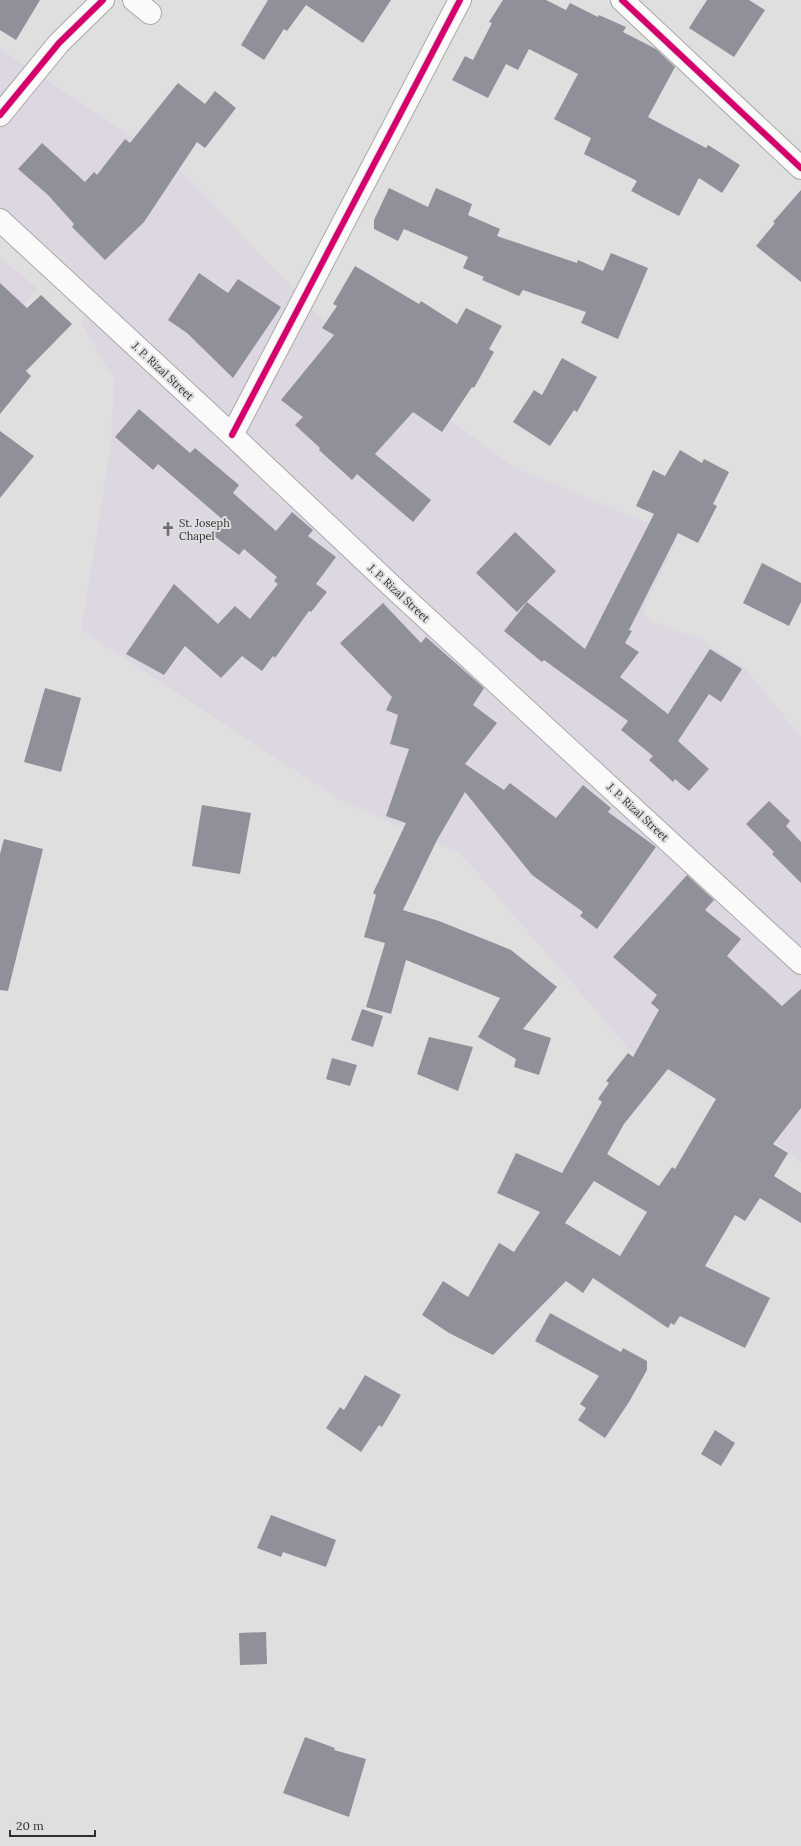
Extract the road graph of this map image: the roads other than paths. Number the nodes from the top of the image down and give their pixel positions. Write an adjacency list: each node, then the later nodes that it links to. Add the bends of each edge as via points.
1 (103, 0): 4 (main road, via 60,43)
2 (460, 0): 7 (main road)
3 (622, 0): 5 (main road)
4 (0, 115)
5 (801, 168)
6 (0, 220): 7 (main road, J. P. Rizal Street)
7 (232, 435): 8 (main road, J. P. Rizal Street, via 396,592)
8 (801, 963)

